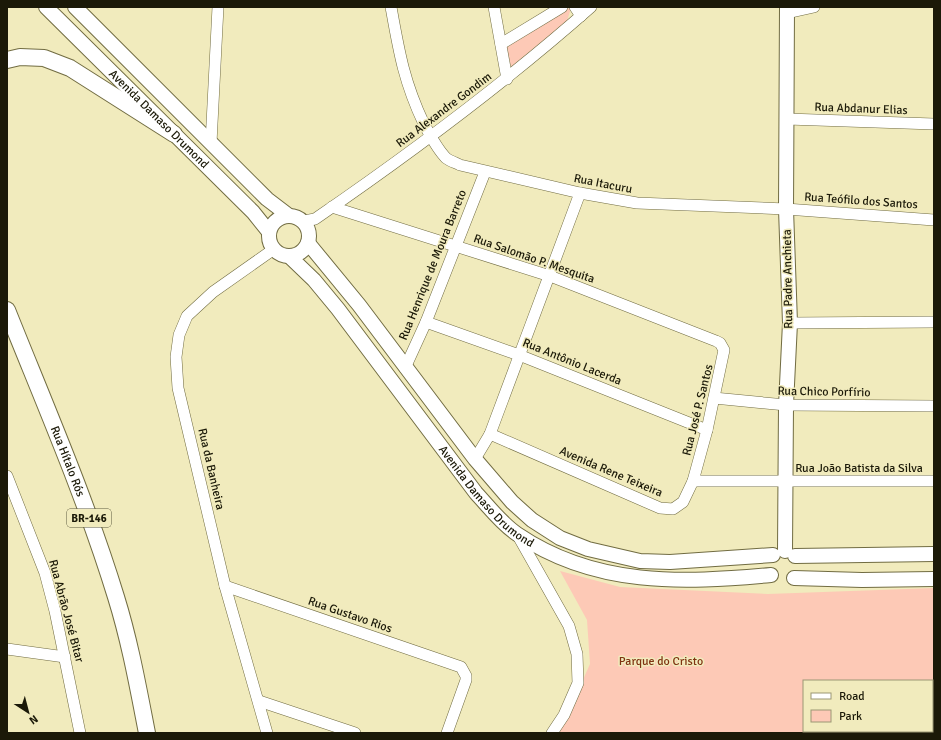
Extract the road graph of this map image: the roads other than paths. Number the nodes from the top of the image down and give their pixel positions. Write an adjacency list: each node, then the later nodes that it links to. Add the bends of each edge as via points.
1 (46, 7): 16 (main road, Avenida Damaso Drumond)
2 (75, 7): 18 (main road, Avenida Damaso Drumond)
3 (218, 7): 18 (street)
4 (391, 7): 17 (street, Rua Itacuru, via 404,76)
5 (494, 7): 11 (street)
6 (562, 7): 11 (street)
7 (591, 7): 10 (street, Rua Alexandre Gondim)
8 (814, 7): 9 (street)
9 (787, 10): 14 (main road, Rua Padre Anchieta)
10 (578, 11): 13 (street, Rua Alexandre Gondim)
11 (501, 44): 13 (street)
12 (7, 60): 16 (highway, via 20,57 44,58 70,68)
13 (507, 79): 17 (street, Rua Alexandre Gondim)
14 (787, 120): 15 (street, Rua Abdanur Elias); 22 (main road, Rua Padre Anchieta)
15 (934, 124)
16 (174, 134): 26 (main road, Avenida Damaso Drumond, via 253,212)
17 (430, 136): 19 (street, Rua Itacuru, via 446,158); 21 (street, Rua Alexandre Gondim)
18 (212, 143): 23 (main road, Avenida Damaso Drumond, via 267,198)
19 (485, 172): 20 (street, Rua Itacuru); 28 (street, Rua Henrique de Moura Barreto)
20 (580, 193): 22 (street, Rua Itacuru, via 637,203); 31 (street)
21 (332, 207): 25 (street, Rua Alexandre Gondim, via 315,219); 28 (street, Rua Salomão P. Mesquita)
22 (786, 209): 24 (street, Rua Teófilo dos Santos); 35 (main road, Rua Padre Anchieta)
23 (288, 215): 25 (main road); 26 (main road, via 282,216 274,223)
24 (934, 220)
25 (304, 221): 27 (main road, via 309,232)
26 (269, 232): 29 (main road)
27 (308, 243): 30 (main road, via 298,254); 38 (main road, Avenida Damaso Drumond, via 359,305)
28 (455, 246): 31 (street, Rua Salomão P. Mesquita); 33 (street, Rua Henrique de Moura Barreto)
29 (274, 249): 30 (main road); 55 (street, Rua da Banheira, via 198,304 187,316 179,335 176,357 178,388)
30 (289, 256): 49 (main road, Avenida Damaso Drumond, via 338,308 476,493)
31 (550, 276): 36 (street, Rua Salomão P. Mesquita); 37 (street)
32 (7, 310): 60 (highway, Rua Hítalo Rós / BR-146, via 60,441 116,596 132,655)
33 (426, 322): 37 (street, Rua Antônio Lacerda); 38 (street, Rua Henrique de Moura Barreto)
34 (934, 322): 35 (street)
35 (790, 323): 40 (main road, Rua Padre Anchieta)
36 (723, 345): 39 (street, Rua José P. Santos, via 724,355)
37 (519, 355): 42 (street, Rua Antônio Lacerda); 43 (street)
38 (405, 368): 44 (main road, Avenida Damaso Drumond)
39 (714, 398): 40 (street, Rua Chico Porfírio); 42 (street, Rua José P. Santos)
40 (786, 405): 41 (street, Rua Chico Porfírio); 48 (main road, Rua Padre Anchieta)
41 (934, 406)
42 (707, 430): 46 (street, Rua José P. Santos)
43 (490, 434): 44 (street); 46 (street, Avenida Rene Teixeira, via 660,508 673,509 683,502)
44 (475, 459): 50 (main road, Avenida Damaso Drumond, via 512,502 532,520 560,538 588,549 640,560 670,562)
45 (7, 476): 57 (street, Rua Abrão José Bitar, via 44,574)
46 (693, 481): 48 (street)
47 (934, 481): 48 (street, Rua João Batista da Silva)
48 (784, 482): 50 (main road, Rua Padre Anchieta)
49 (517, 533): 52 (main road, Avenida Damaso Drumond, via 547,551 585,568 617,576 708,581); 64 (street, via 569,626 578,654 578,683 564,715)
50 (784, 554): 51 (main road, Avenida Damaso Drumond); 52 (main road, via 768,562); 53 (main road, via 799,565)
51 (934, 554)
52 (771, 575): 53 (main road, via 782,582)
53 (794, 578): 54 (main road)
54 (934, 579)
55 (225, 586): 58 (street, Rua da Banheira); 63 (street, Rua Gustavo Rios, via 456,665 464,671 466,680)
56 (7, 649): 57 (street)
57 (65, 657): 59 (street, Rua Abrão José Bitar)
58 (259, 701): 61 (street, Rua da Banheira); 62 (street)
59 (80, 733)
60 (147, 733)
61 (267, 733)
62 (355, 733)
63 (447, 733)
64 (552, 733)

